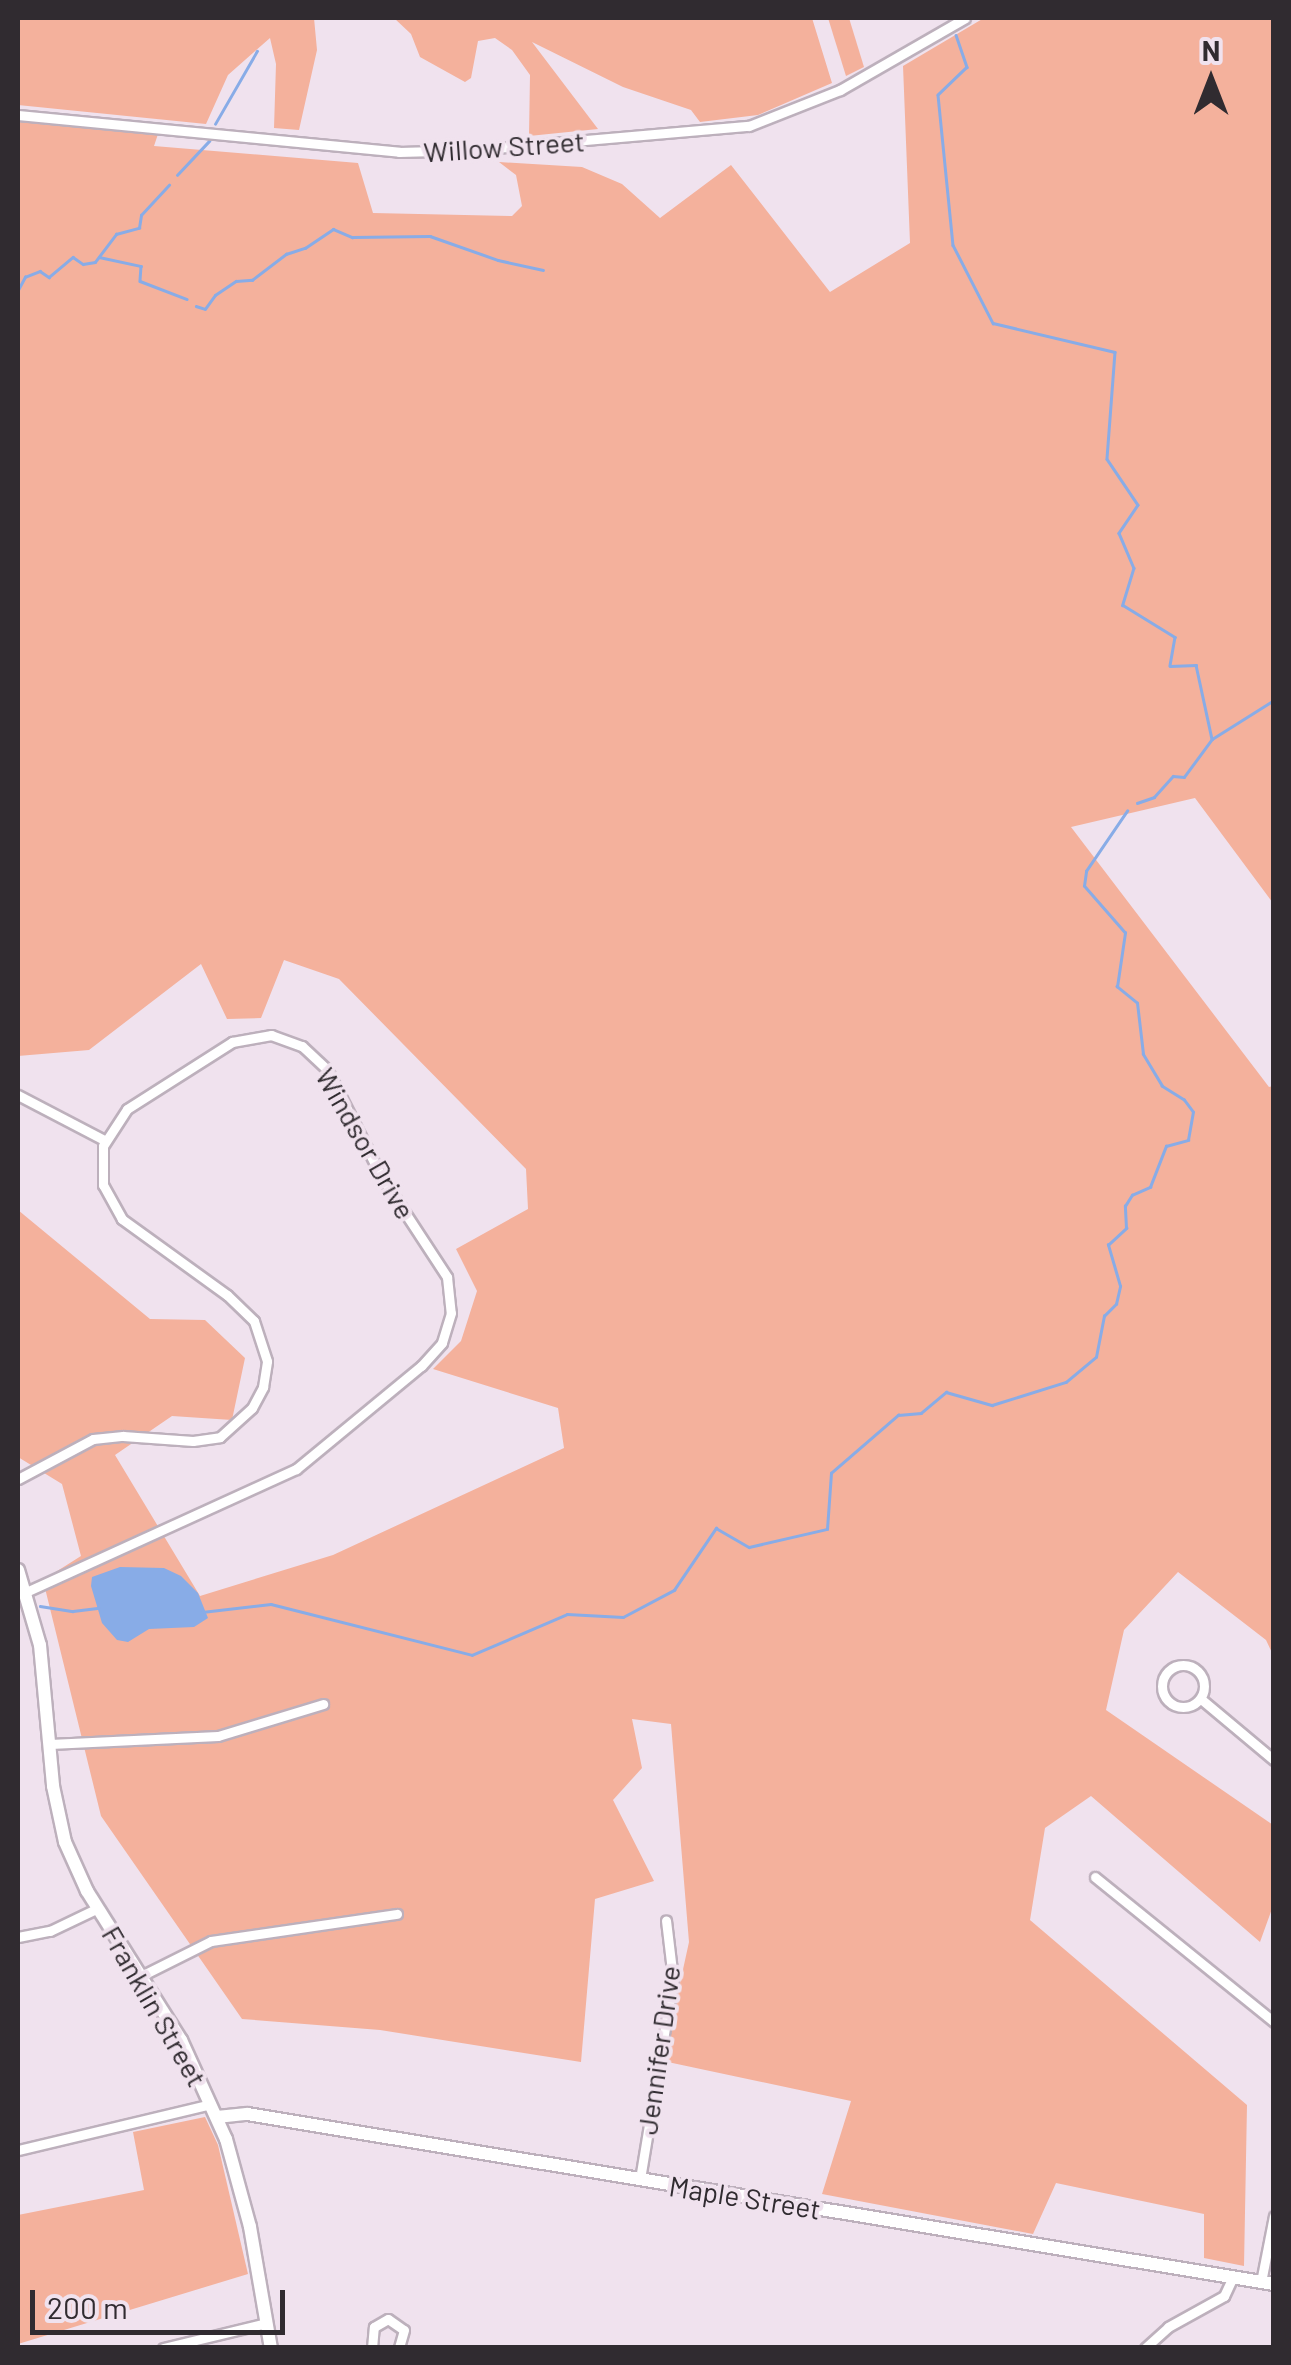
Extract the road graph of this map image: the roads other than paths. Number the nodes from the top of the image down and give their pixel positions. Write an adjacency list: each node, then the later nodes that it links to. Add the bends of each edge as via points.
1 (966, 18): 2 (street, Willow Street, via 828,96 750,126 398,152)
2 (18, 115)
3 (18, 1094): 4 (street)
4 (104, 1140): 5 (street, via 104,1184 122,1218 254,1321 267,1351 263,1386 252,1408 220,1436 193,1442 93,1440); 7 (street, Windsor Drive, via 127,1109 232,1042 271,1035 302,1046 327,1069 381,1176 443,1269 451,1312 432,1355 296,1470)
5 (18, 1479)
6 (18, 1570): 7 (street, Franklin Street)
7 (26, 1592): 10 (street, Franklin Street, via 43,1662)
8 (1201, 1699): 8 (street, via 1204,1680 1195,1668 1177,1665 1165,1674 1163,1694 1172,1704); 11 (street)
9 (322, 1704): 10 (street, via 218,1736)
10 (50, 1744): 13 (street, Franklin Street, via 60,1826)
11 (1274, 1760)
12 (1095, 1877): 18 (street)
13 (98, 1908): 16 (street, via 50,1931); 17 (street, Franklin Street)
14 (397, 1914): 17 (street, via 211,1941)
15 (666, 1920): 21 (street, Jennifer Drive, via 673,1979)
16 (18, 1937)
17 (143, 1976): 19 (street, Franklin Street)
18 (1274, 2022)
19 (214, 2110): 20 (street, Maple Street); 21 (street, Maple Street); 25 (street, Franklin Street, via 244,2202)
20 (18, 2150)
21 (640, 2179): 23 (street, Maple Street)
22 (1274, 2216): 24 (street)
23 (1232, 2278): 24 (street, Maple Street); 30 (street, via 1224,2296)
24 (1267, 2283)
25 (266, 2323): 26 (street); 27 (street, Franklin Street)
26 (163, 2348)
27 (271, 2348)
28 (372, 2348): 29 (street, via 374,2327 388,2319 404,2330)
29 (399, 2348)
30 (1145, 2348)

